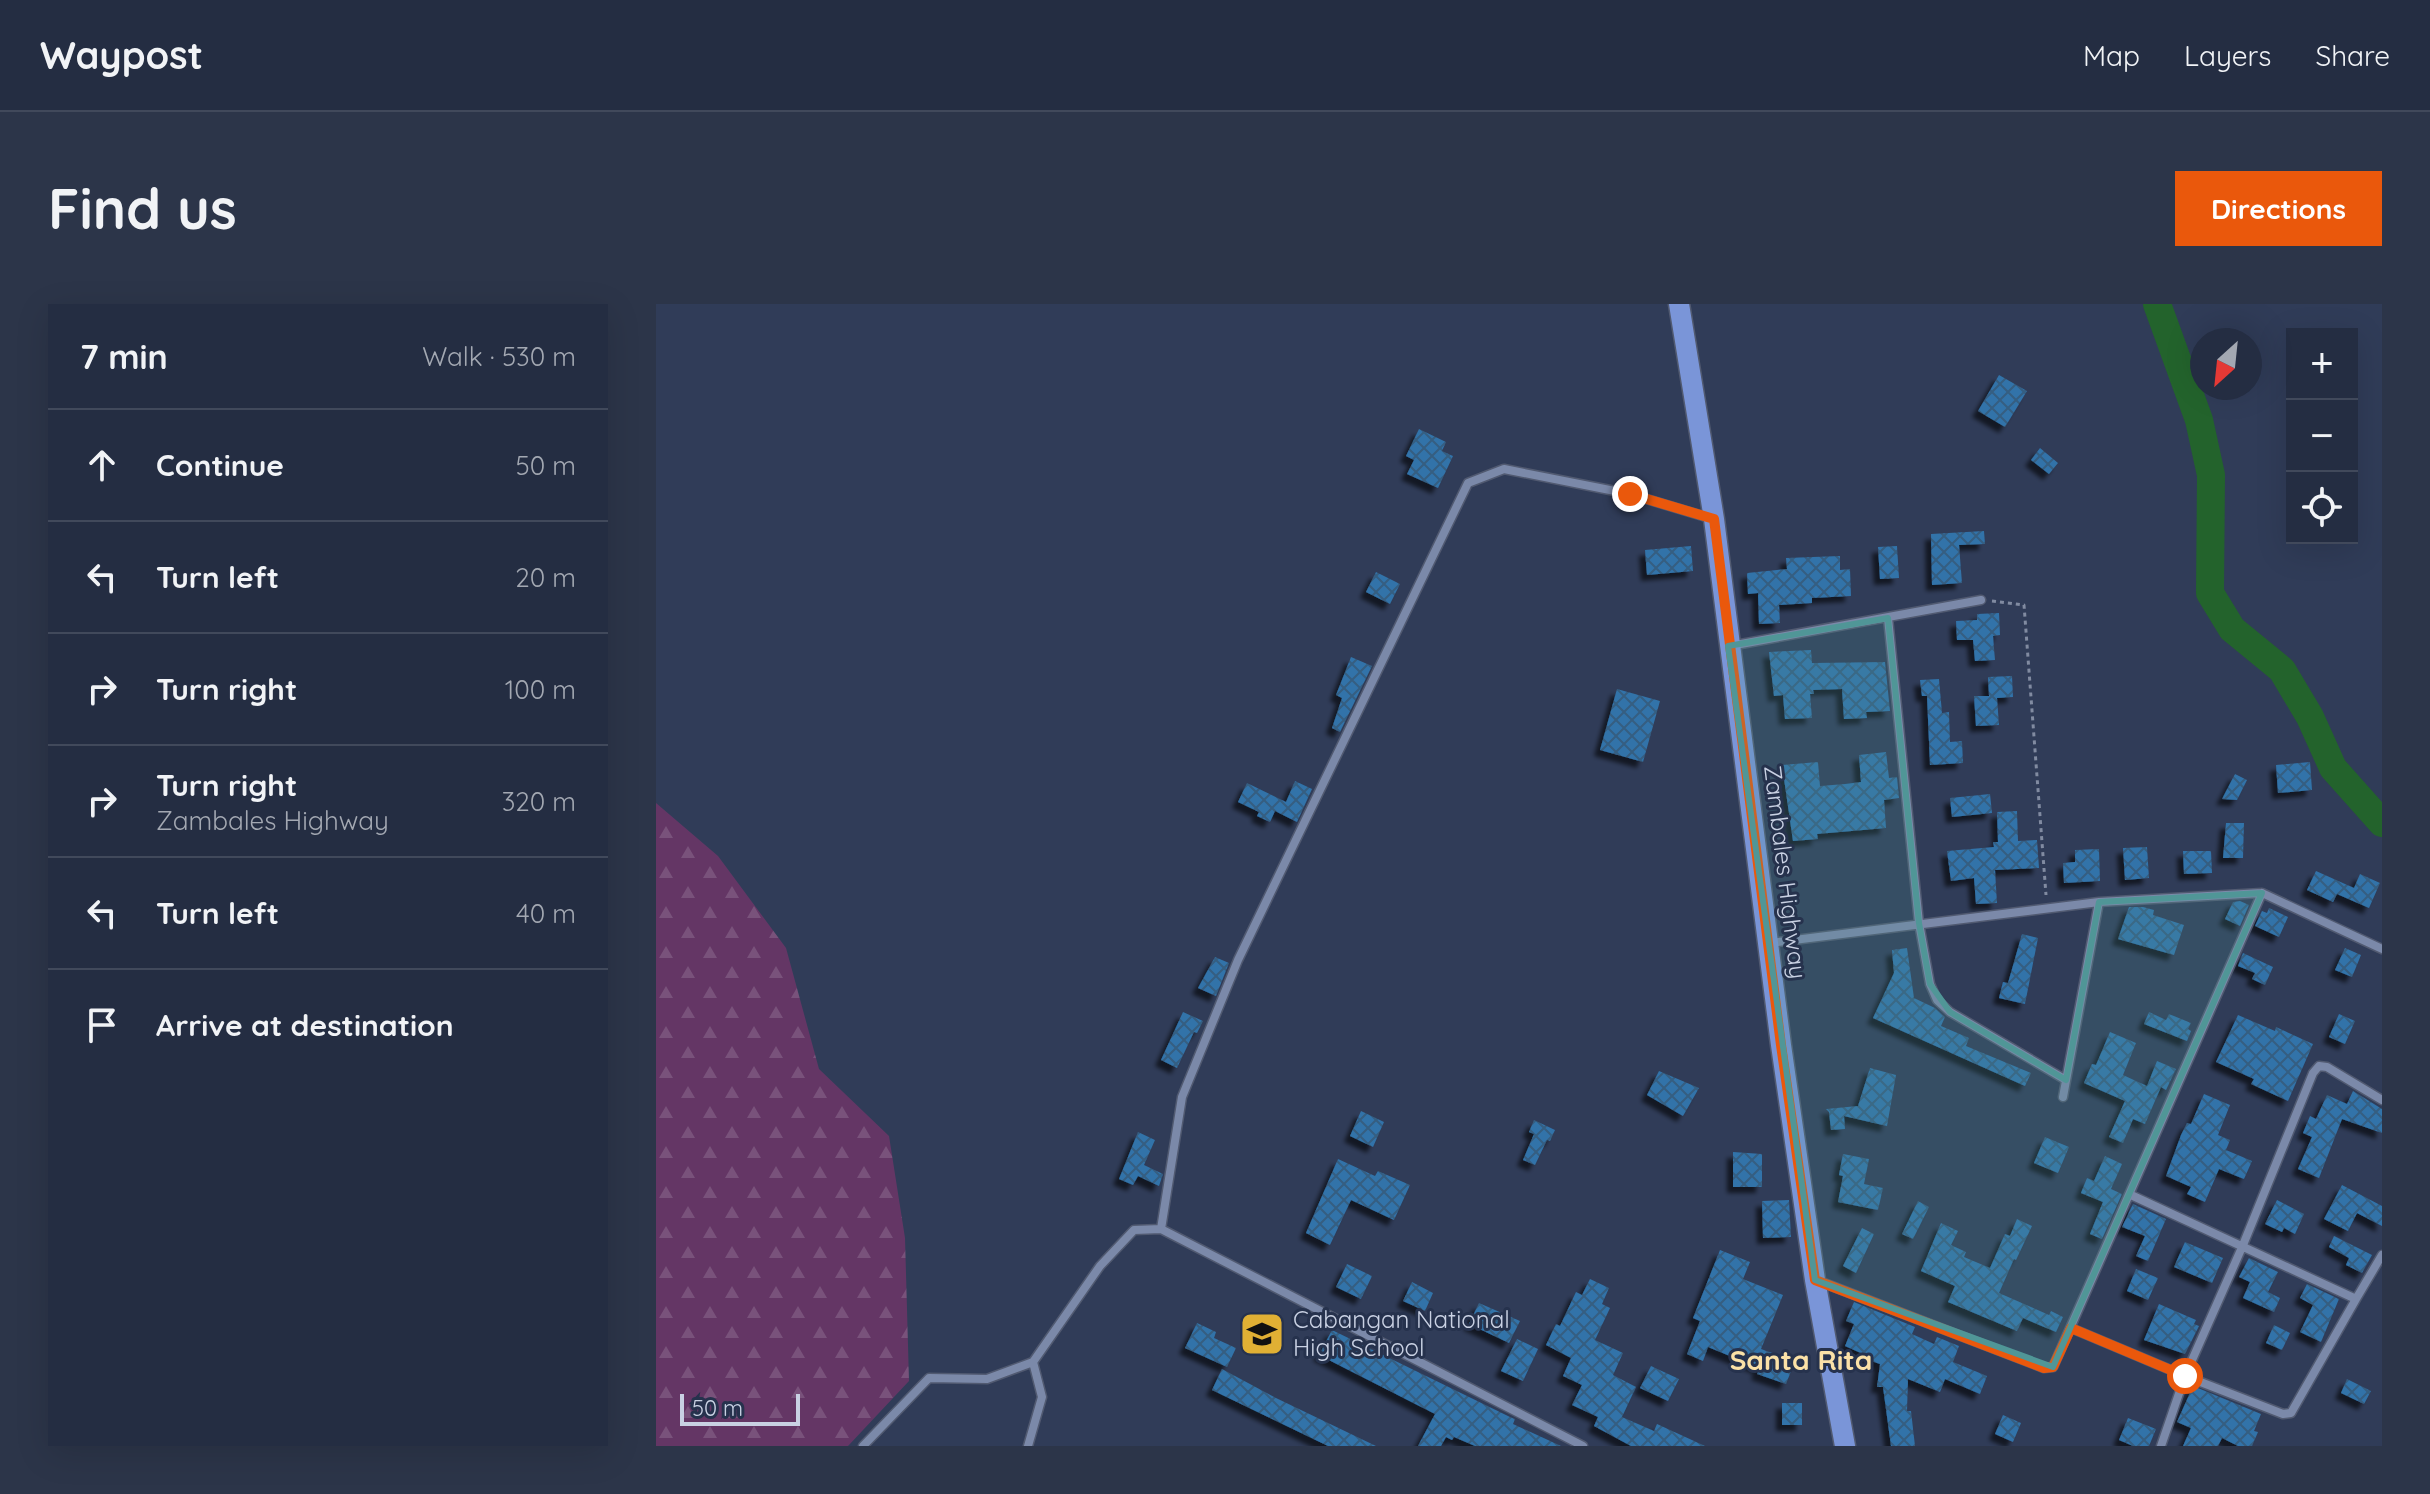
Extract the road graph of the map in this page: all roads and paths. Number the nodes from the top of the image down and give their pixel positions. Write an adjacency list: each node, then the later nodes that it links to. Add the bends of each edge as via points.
1 (1679, 304): 2 (main road, Zambales Highway)
2 (1714, 519): 5 (main road, Zambales Highway); 16 (street, via 1630,494 1504,469 1468,483 1238,960 1182,1097)
3 (1981, 600): 4 (street); 8 (path, via 2024,605)
4 (1888, 618): 5 (street); 9 (street)
5 (1728, 646): 10 (main road, Zambales Highway)
6 (2262, 893): 7 (street); 11 (street); 15 (street)
7 (2099, 902): 8 (street); 12 (street)
8 (2047, 907): 9 (street)
9 (1919, 923): 10 (street); 12 (street, via 1937,1000)
10 (1768, 944): 19 (main road, Zambales Highway)
11 (2382, 949)
12 (2066, 1080): 13 (street)
13 (2063, 1097)
14 (2382, 1100): 17 (street, via 2319,1066)
15 (2131, 1195): 17 (street); 21 (street)
16 (1161, 1229): 22 (street, via 1134,1230 1100,1266); 26 (street)
17 (2243, 1245): 20 (street); 23 (street)
18 (2382, 1255): 20 (street)
19 (1815, 1280): 21 (street, via 2044,1368 2053,1367); 27 (main road, Zambales Highway)
20 (2356, 1299): 23 (street, via 2291,1413)
21 (2071, 1328): 23 (street)
22 (1033, 1362): 24 (street, via 987,1379 929,1378); 25 (street, via 1042,1397)
23 (2185, 1376): 28 (street)
24 (863, 1446)
25 (1028, 1446)
26 (1583, 1446)
27 (1845, 1446)
28 (2161, 1446)

